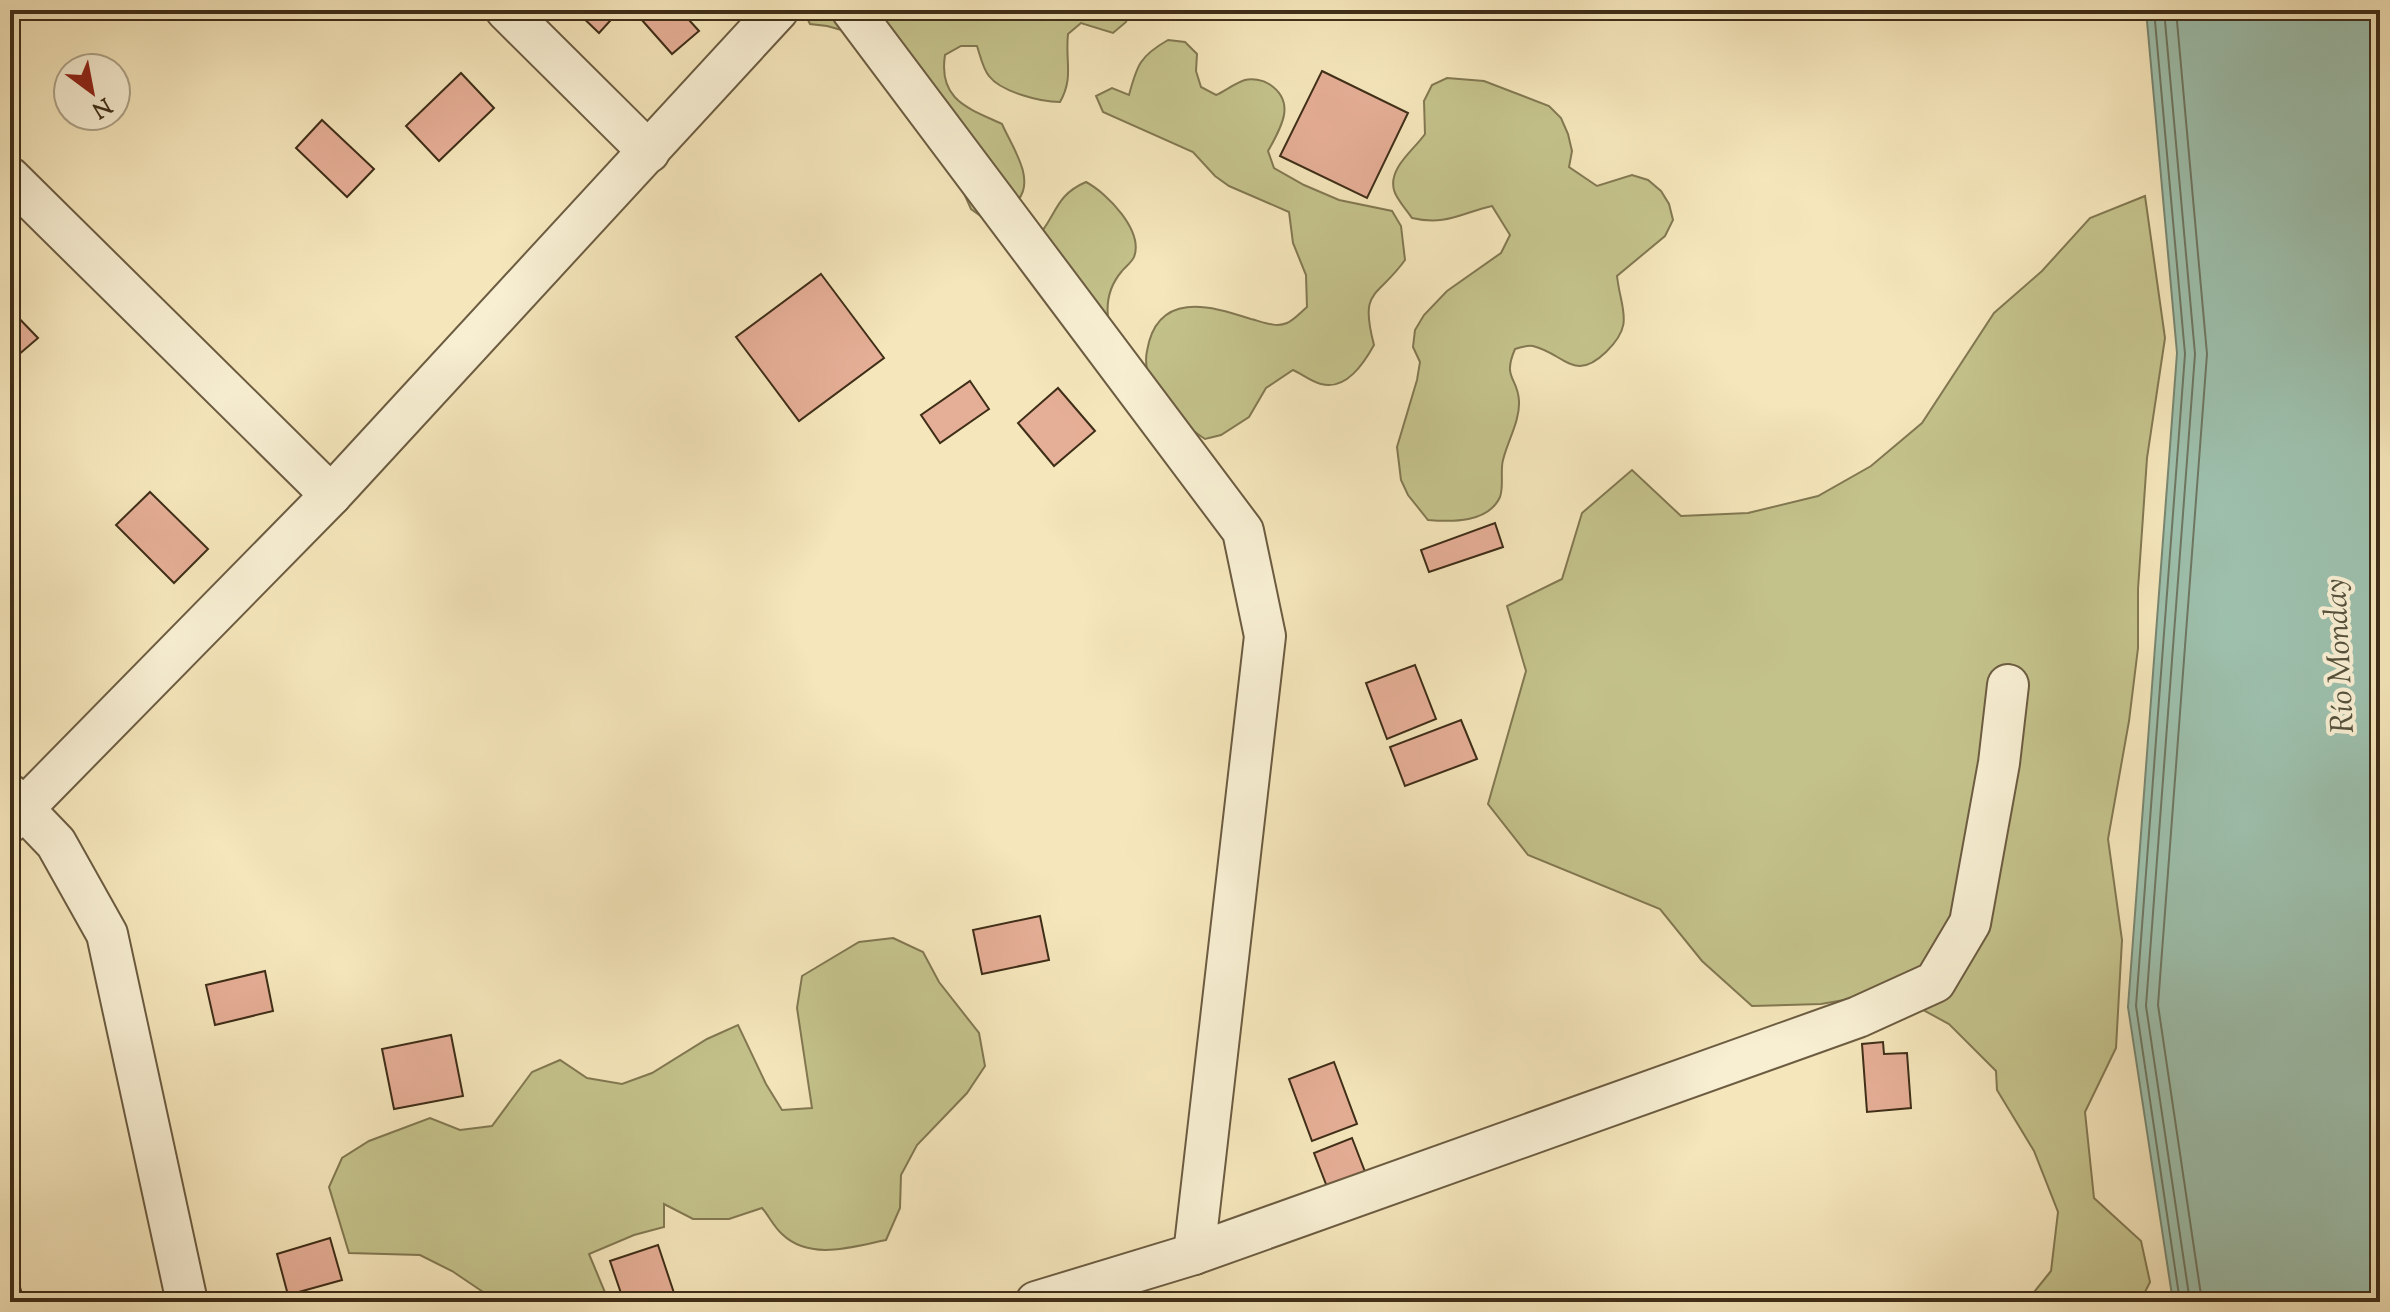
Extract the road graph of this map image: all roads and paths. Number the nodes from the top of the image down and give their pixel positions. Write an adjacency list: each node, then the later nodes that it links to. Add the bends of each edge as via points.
1 (506, 10): 4 (street)
2 (778, 10): 4 (street)
3 (852, 10): 9 (street, via 1243,531 1265,636)
4 (649, 152): 6 (street)
5 (10, 178): 6 (street)
6 (331, 495): 8 (street)
7 (2008, 685): 9 (street, via 1970,923 1935,982 1858,1017)
8 (15, 808): 10 (street, via 56,843 107,934)
9 (1194, 1254): 11 (street)
10 (187, 1302)
11 (1036, 1302)

